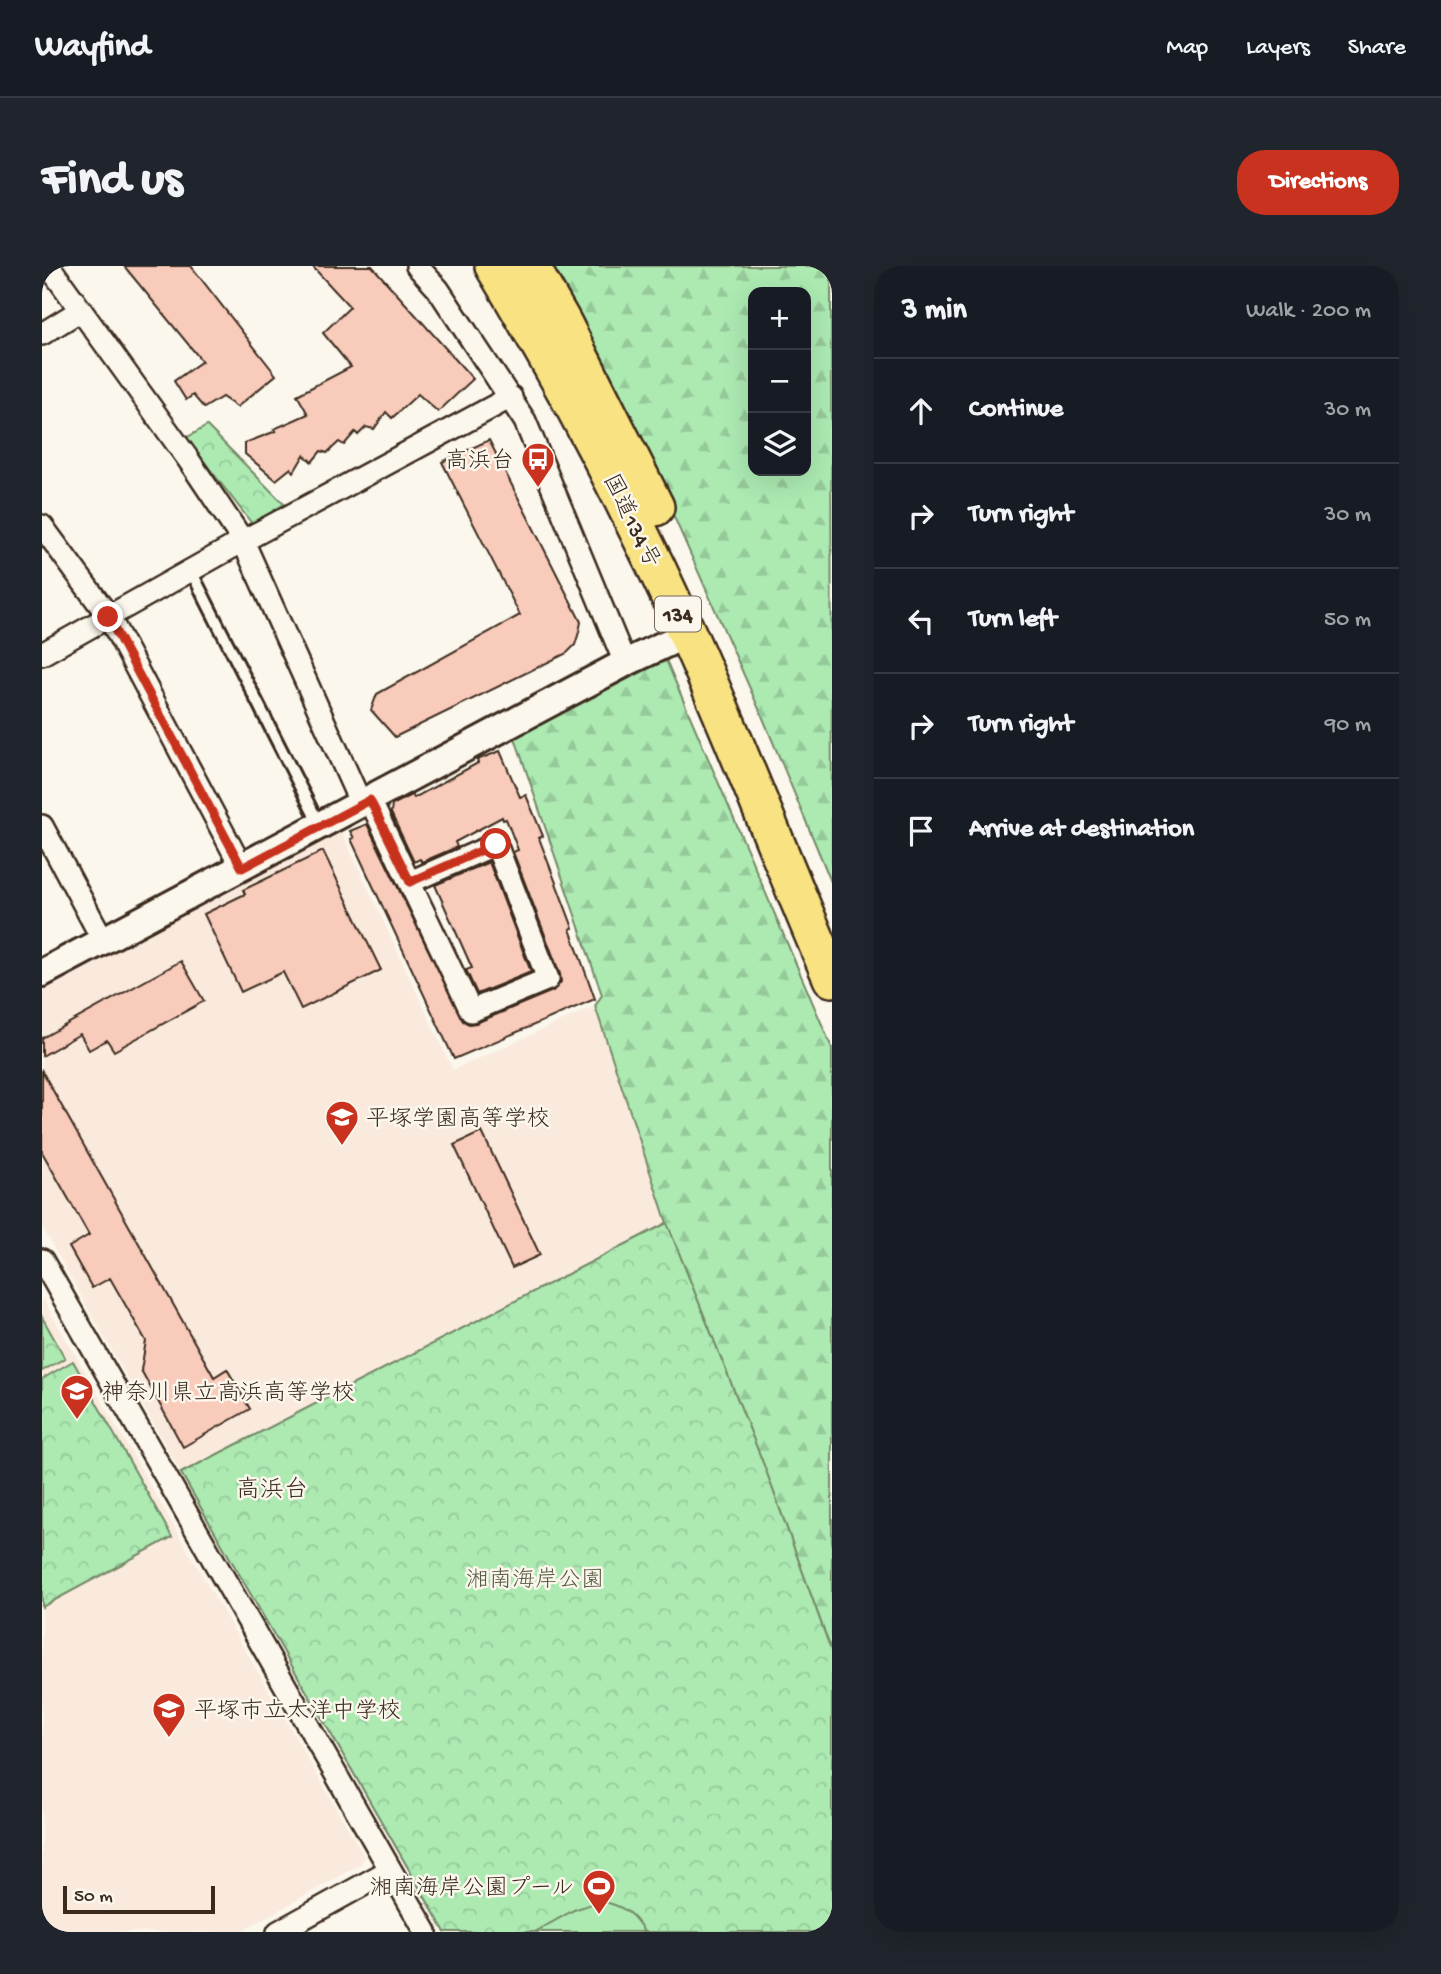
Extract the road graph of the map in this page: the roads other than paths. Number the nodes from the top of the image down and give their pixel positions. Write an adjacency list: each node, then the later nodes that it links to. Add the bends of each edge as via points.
1 (49, 266): 5 (street)
2 (417, 266): 7 (street, via 438,289)
3 (494, 266): 12 (highway, 国道134号 / 134, via 594,443)
4 (530, 266): 20 (highway, 国道134号 / 134, via 681,561)
5 (81, 310): 6 (street); 9 (street)
6 (42, 334)
7 (511, 397): 9 (street); 14 (street)
8 (42, 526): 11 (street)
9 (243, 541): 10 (street); 15 (street)
10 (191, 570): 11 (street); 17 (lane)
11 (108, 617): 13 (street); 18 (street)
12 (687, 634): 14 (street); 23 (highway, 国道134号 / 134)
13 (42, 654)
14 (625, 663): 15 (street)
15 (366, 802): 17 (street); 19 (street)
16 (42, 826): 21 (street)
17 (320, 826): 18 (street)
18 (242, 868): 21 (street)
19 (410, 882): 19 (street, via 471,1012 548,979 496,844)
20 (832, 913)
21 (104, 942): 22 (street)
22 (42, 974)
23 (832, 978)
24 (42, 1260): 25 (street)
25 (390, 1870): 26 (street); 27 (street)
26 (278, 1932)
27 (426, 1932)

